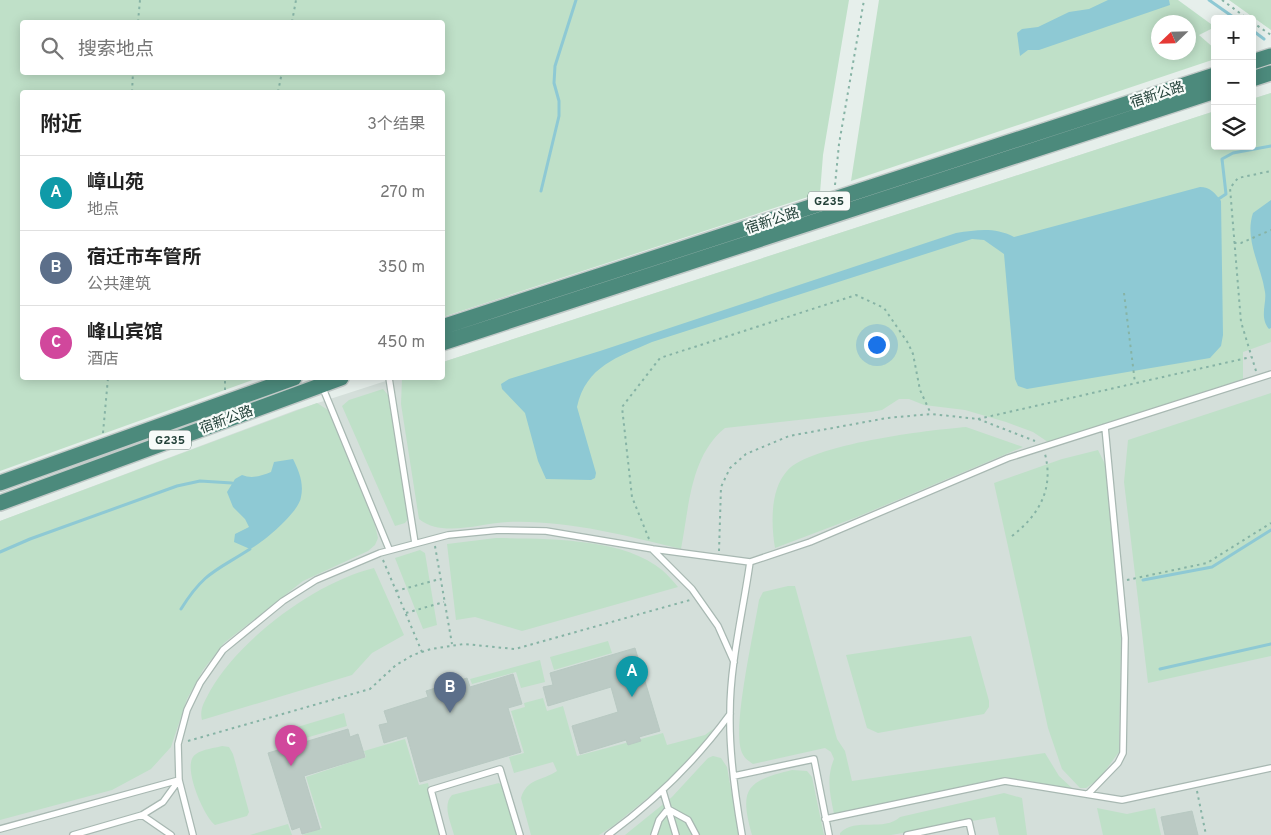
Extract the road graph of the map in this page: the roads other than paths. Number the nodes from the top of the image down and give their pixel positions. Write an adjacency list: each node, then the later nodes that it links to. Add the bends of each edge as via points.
1 (1271, 56): 2 (highway)
2 (1256, 61)
3 (1271, 73): 5 (highway)
4 (1211, 76): 7 (highway, 宿新公路 / G235)
5 (1256, 78)
6 (1211, 92): 8 (highway, 宿新公路 / G235)
7 (445, 326)
8 (445, 343)
9 (1271, 374): 14 (lane)
10 (288, 380): 15 (highway, 宿新公路 / G235)
11 (334, 380): 13 (highway, 宿新公路 / G235)
12 (389, 380): 17 (lane)
13 (321, 384): 16 (highway, 宿新公路 / G235); 18 (lane)
14 (1105, 427): 20 (lane, via 1008,458 810,542); 27 (lane, via 1125,638 1123,753 1118,763)
15 (0, 483)
16 (0, 503)
17 (415, 543): 18 (lane); 19 (lane, via 448,534 546,531)
18 (389, 549): 25 (lane, via 316,580 283,601 223,650 200,683 187,710 178,744)
19 (653, 549): 20 (lane); 21 (lane, via 698,598 718,626)
20 (750, 562): 21 (lane)
21 (734, 662): 22 (lane)
22 (730, 714): 24 (lane); 26 (lane)
23 (1271, 768): 27 (lane, via 1122,800)
24 (734, 776): 30 (lane, via 814,759); 41 (lane)
25 (179, 780): 29 (lane, via 163,802); 31 (lane); 34 (lane)
26 (663, 792): 28 (lane); 37 (lane)
27 (1088, 794): 30 (lane, via 1005,781)
28 (668, 808): 38 (lane); 39 (lane); 40 (lane, via 688,820)
29 (142, 815): 32 (lane); 33 (lane)
30 (825, 819): 42 (lane)
31 (0, 829)
32 (73, 835)
33 (171, 835)
34 (193, 835)
35 (442, 835): 36 (lane, via 431,790 500,769)
36 (520, 835)
37 (608, 835)
38 (654, 835)
39 (676, 835)
40 (696, 835)
41 (742, 835)
42 (828, 835)
43 (907, 835): 44 (lane, via 969,822)
44 (972, 835)

